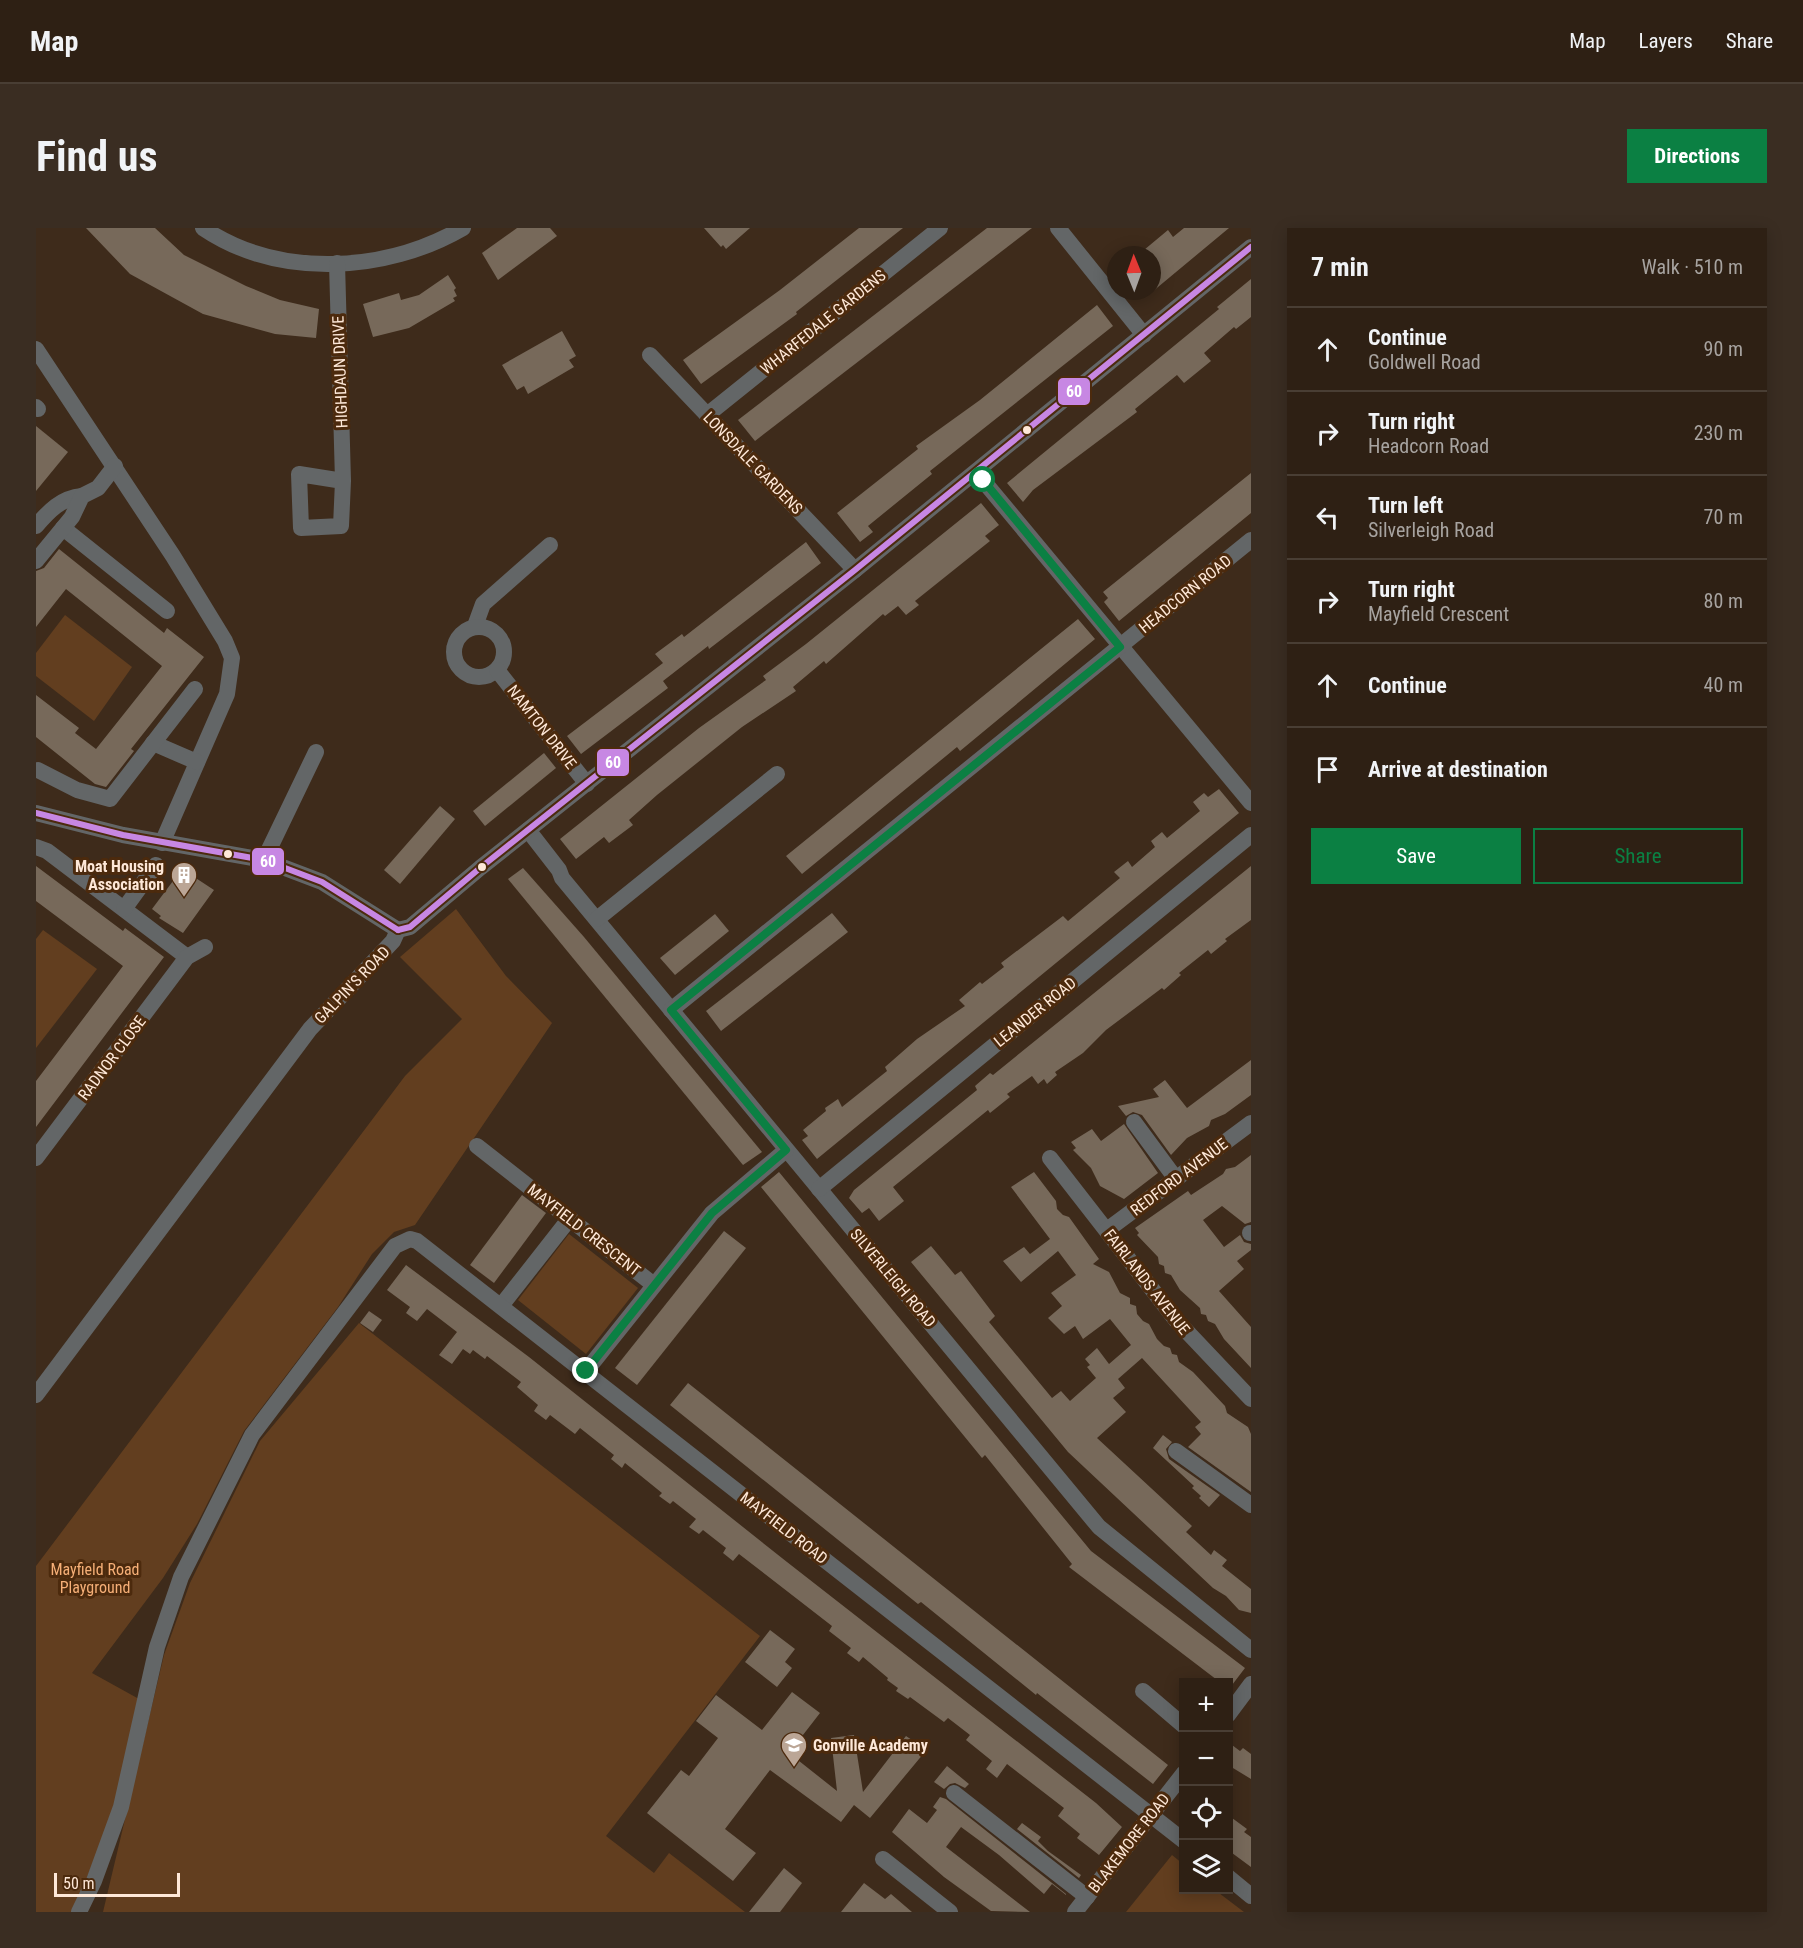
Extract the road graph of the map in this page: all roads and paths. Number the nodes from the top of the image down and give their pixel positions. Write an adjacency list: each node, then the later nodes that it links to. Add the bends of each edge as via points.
1 (203, 228): 6 (street, via 255,255 299,263)
2 (463, 228): 6 (street, via 422,248)
3 (940, 228): 10 (street, WHARFEDALE GARDENS)
4 (1058, 228): 7 (street)
5 (1251, 247): 7 (street, GALPIN'S ROAD)
6 (337, 263): 13 (street, HIGHDAUN DRIVE)
7 (1144, 335): 12 (street, GALPIN'S ROAD)
8 (36, 349): 11 (street)
9 (650, 355): 10 (street, LONSDALE GARDENS)
10 (707, 415): 20 (street, LONSDALE GARDENS)
11 (115, 466): 14 (street, via 98,488); 28 (street, via 229,649 229,687)
12 (976, 472): 20 (street, GALPIN'S ROAD); 23 (street)
13 (343, 481)
14 (82, 496): 15 (street, via 69,498 49,510); 16 (street)
15 (36, 526)
16 (63, 528): 19 (street); 21 (street)
17 (1251, 540): 23 (street, HEADCORN ROAD)
18 (550, 545): 22 (street, NAMTON DRIVE, via 483,604)
19 (36, 561)
20 (855, 570): 31 (street, GALPIN'S ROAD)
21 (166, 611)
22 (475, 626): 24 (street, NAMTON DRIVE, via 487,628 500,638 504,653); 24 (street, NAMTON DRIVE, via 458,638 454,646 456,662 460,669 475,677)
23 (1120, 647): 32 (street); 45 (street, HEADCORN ROAD)
24 (497, 670): 31 (street, NAMTON DRIVE)
25 (195, 689): 26 (street)
26 (153, 743): 28 (street); 29 (street, via 110,799 77,790)
27 (316, 752): 38 (street)
28 (197, 762): 36 (street)
29 (38, 770)
30 (777, 774): 41 (street)
31 (587, 784): 34 (street, GALPIN'S ROAD)
32 (1251, 803)
33 (36, 813): 36 (street)
34 (524, 833): 41 (street, SILVERLEIGH ROAD, via 559,870); 42 (street, GALPIN'S ROAD, via 410,927)
35 (1251, 835): 53 (street, LEANDER ROAD)
36 (162, 843): 38 (street)
37 (36, 847): 40 (street, via 47,851)
38 (264, 860): 42 (street, via 322,882)
39 (156, 865): 40 (street)
40 (123, 909): 44 (street)
41 (597, 920): 45 (street, SILVERLEIGH ROAD)
42 (398, 930): 59 (street, GALPIN'S ROAD, via 393,942 310,1029)
43 (205, 947): 44 (street)
44 (187, 957): 50 (street, RADNOR CLOSE)
45 (671, 1010): 49 (street, SILVERLEIGH ROAD)
46 (1134, 1122): 52 (street)
47 (1251, 1123): 52 (street, REDFORD AVENUE)
48 (477, 1146): 54 (street, MAYFIELD CRESCENT)
49 (780, 1155): 53 (street, SILVERLEIGH ROAD); 56 (street, MAYFIELD CRESCENT, via 712,1213)
50 (36, 1158)
51 (1050, 1158): 55 (street, FAIRLANDS AVENUE)
52 (1176, 1179): 55 (street, REDFORD AVENUE)
53 (819, 1189): 63 (street, SILVERLEIGH ROAD, via 1099,1527)
54 (570, 1218): 56 (street, MAYFIELD CRESCENT); 57 (street)
55 (1107, 1230): 60 (street, FAIRLANDS AVENUE, via 1176,1320)
56 (654, 1285): 58 (street)
57 (501, 1306): 58 (street, MAYFIELD ROAD); 76 (street, MAYFIELD ROAD, via 417,1241 405,1240 395,1246 252,1435 181,1577 157,1647 121,1807)
58 (586, 1371): 70 (street, MAYFIELD ROAD)
59 (36, 1395)
60 (1251, 1400)
61 (1176, 1451): 62 (street)
62 (1251, 1505)
63 (1251, 1650)
64 (1251, 1684): 66 (street)
65 (1143, 1691): 67 (street)
66 (1233, 1708)
67 (1179, 1722)
68 (1179, 1779): 70 (street, BLAKEMORE ROAD)
69 (954, 1793): 75 (street)
70 (1150, 1815): 71 (street, MAYFIELD ROAD); 75 (street, BLAKEMORE ROAD)
71 (1183, 1840)
72 (883, 1859): 77 (street)
73 (1233, 1882): 74 (street)
74 (1251, 1896)
75 (1087, 1897): 78 (street, BLAKEMORE ROAD)
76 (79, 1912)
77 (950, 1912)
78 (1075, 1912)

